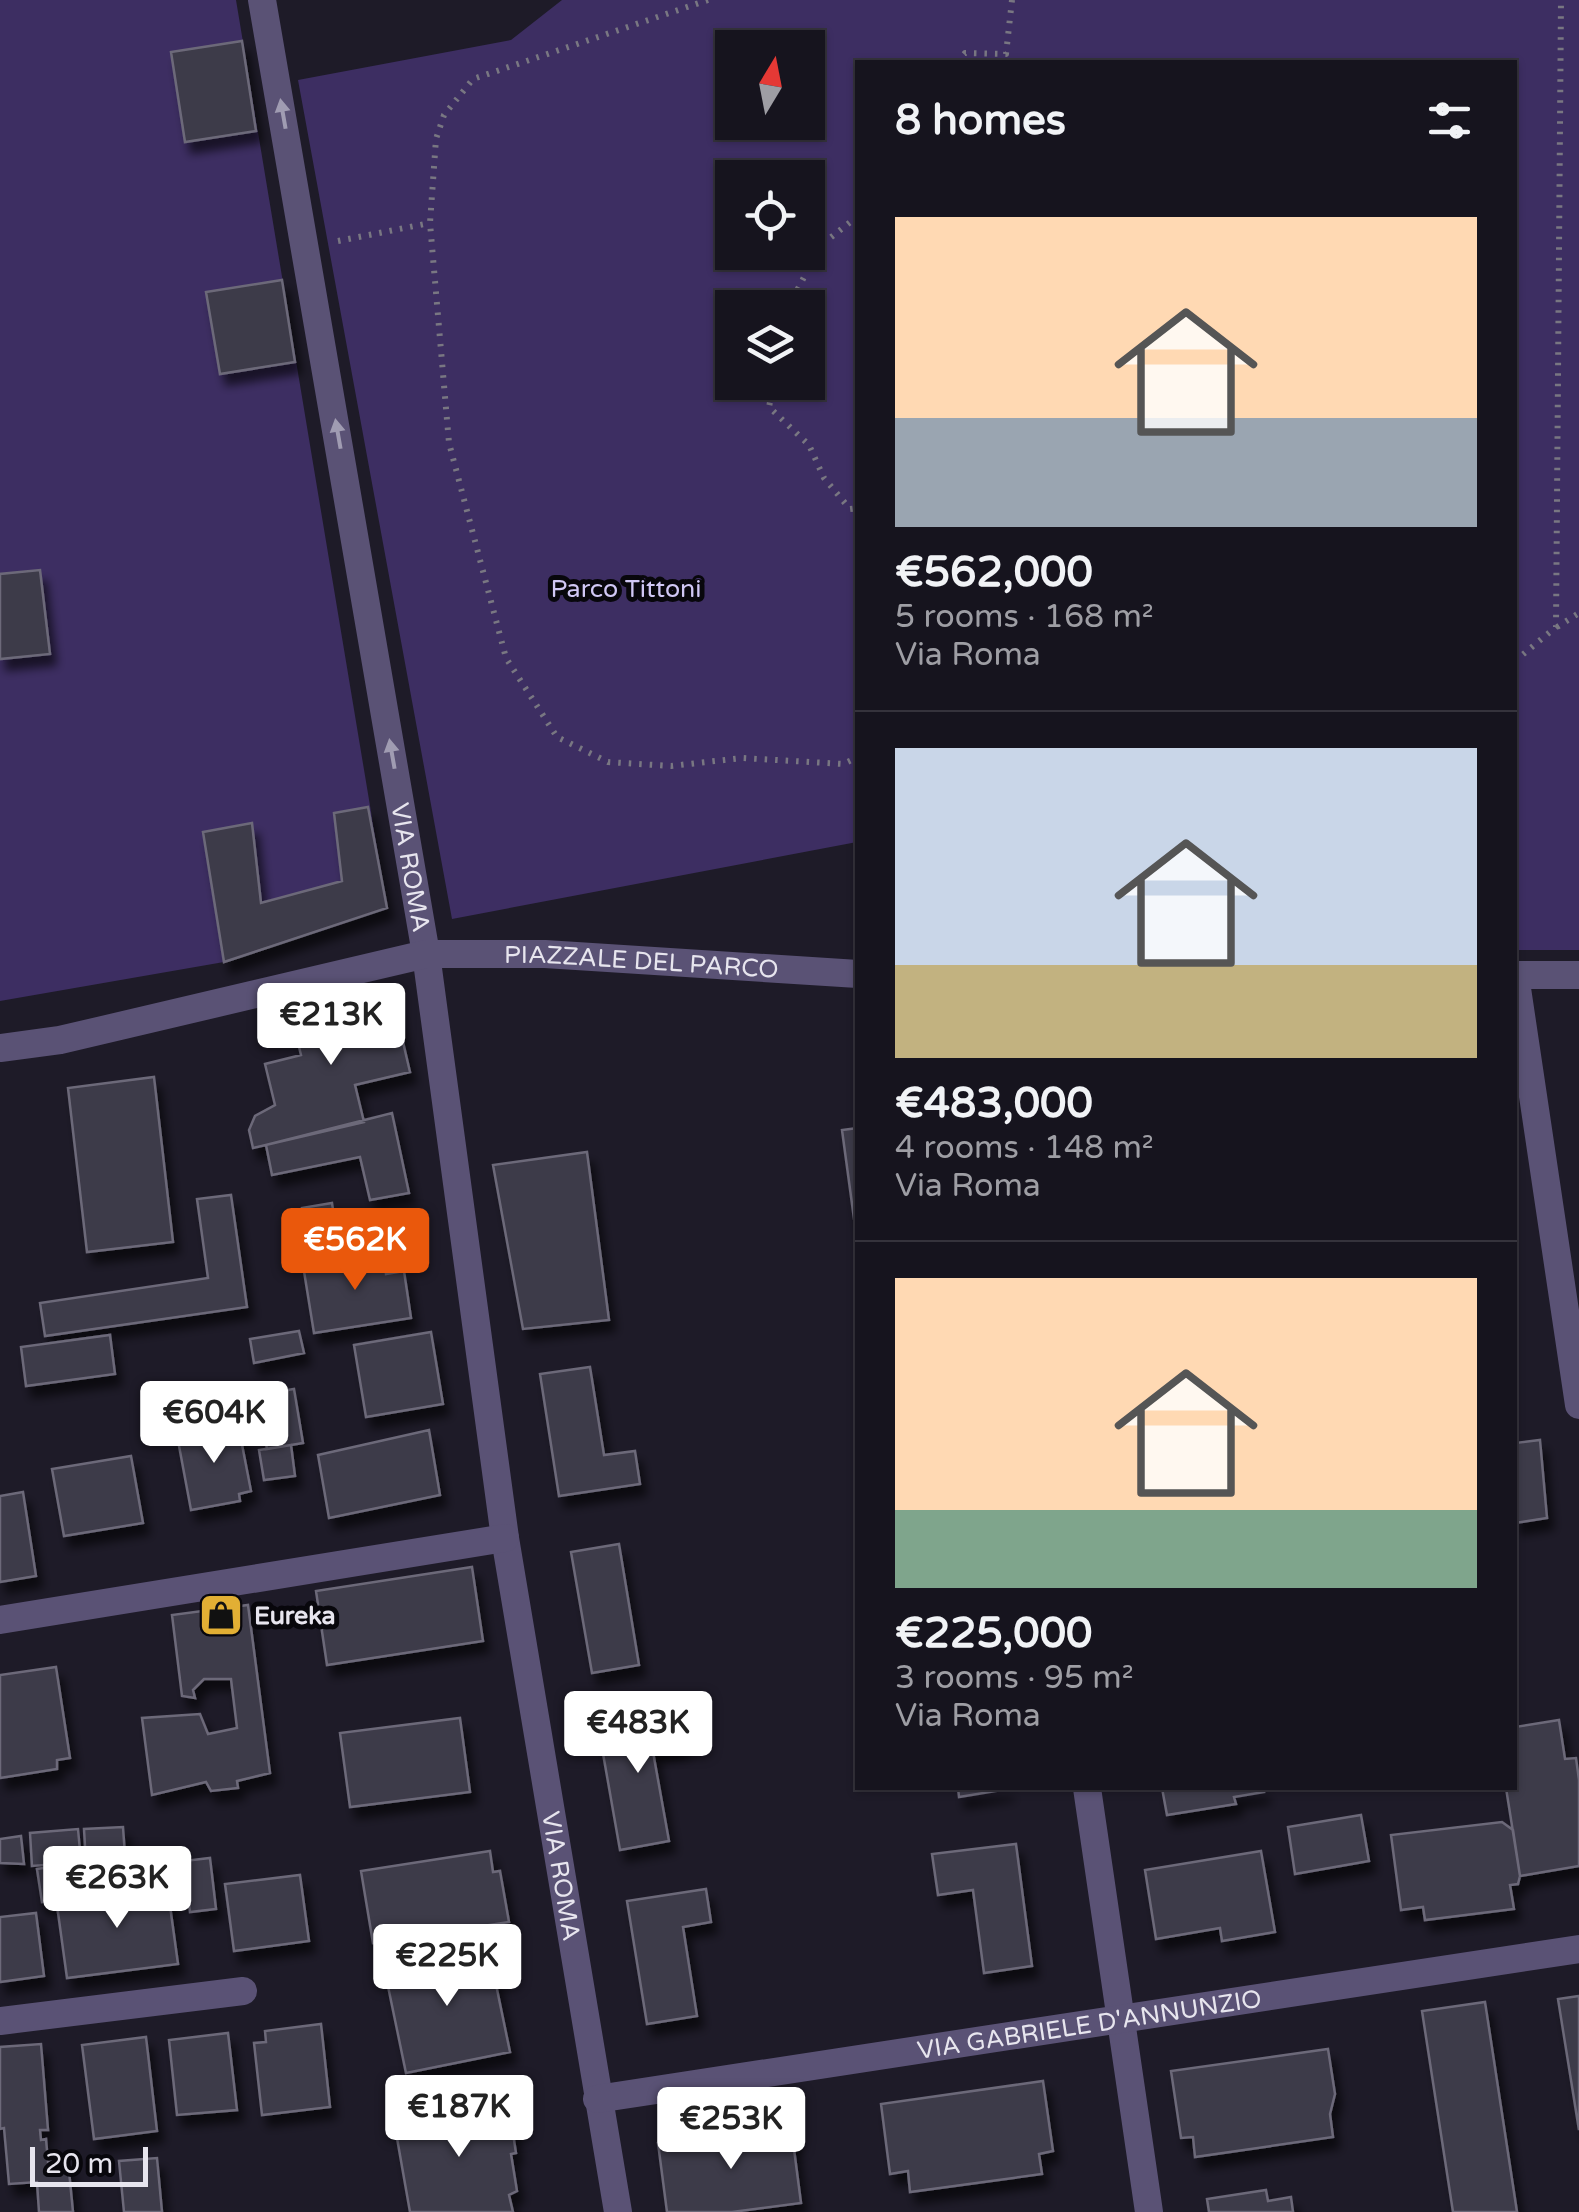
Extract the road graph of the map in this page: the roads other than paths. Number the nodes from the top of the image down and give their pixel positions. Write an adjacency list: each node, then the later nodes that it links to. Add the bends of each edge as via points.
1 (262, 0): 2 (street, VIA ROMA, one-way to 1)
2 (426, 954): 3 (street, PIAZZALE DEL PARCO, via 564,954); 7 (street, PIAZZALE DEL PARCO, via 60,1040); 9 (street, VIA ROMA)
3 (855, 974)
4 (1517, 975): 5 (street)
5 (1579, 975)
6 (1517, 988): 8 (street)
7 (0, 1048)
8 (1579, 1405)
9 (505, 1538): 10 (street); 16 (street, VIA ROMA)
10 (0, 1620)
11 (1087, 1790): 14 (street)
12 (1579, 1948): 14 (street, VIA GABRIELE D'ANNUNZIO)
13 (243, 1990): 15 (street)
14 (1120, 2017): 16 (street, VIA GABRIELE D'ANNUNZIO); 18 (street)
15 (0, 2021)
16 (597, 2099): 17 (street, VIA ROMA)
17 (618, 2212)
18 (1149, 2212)

